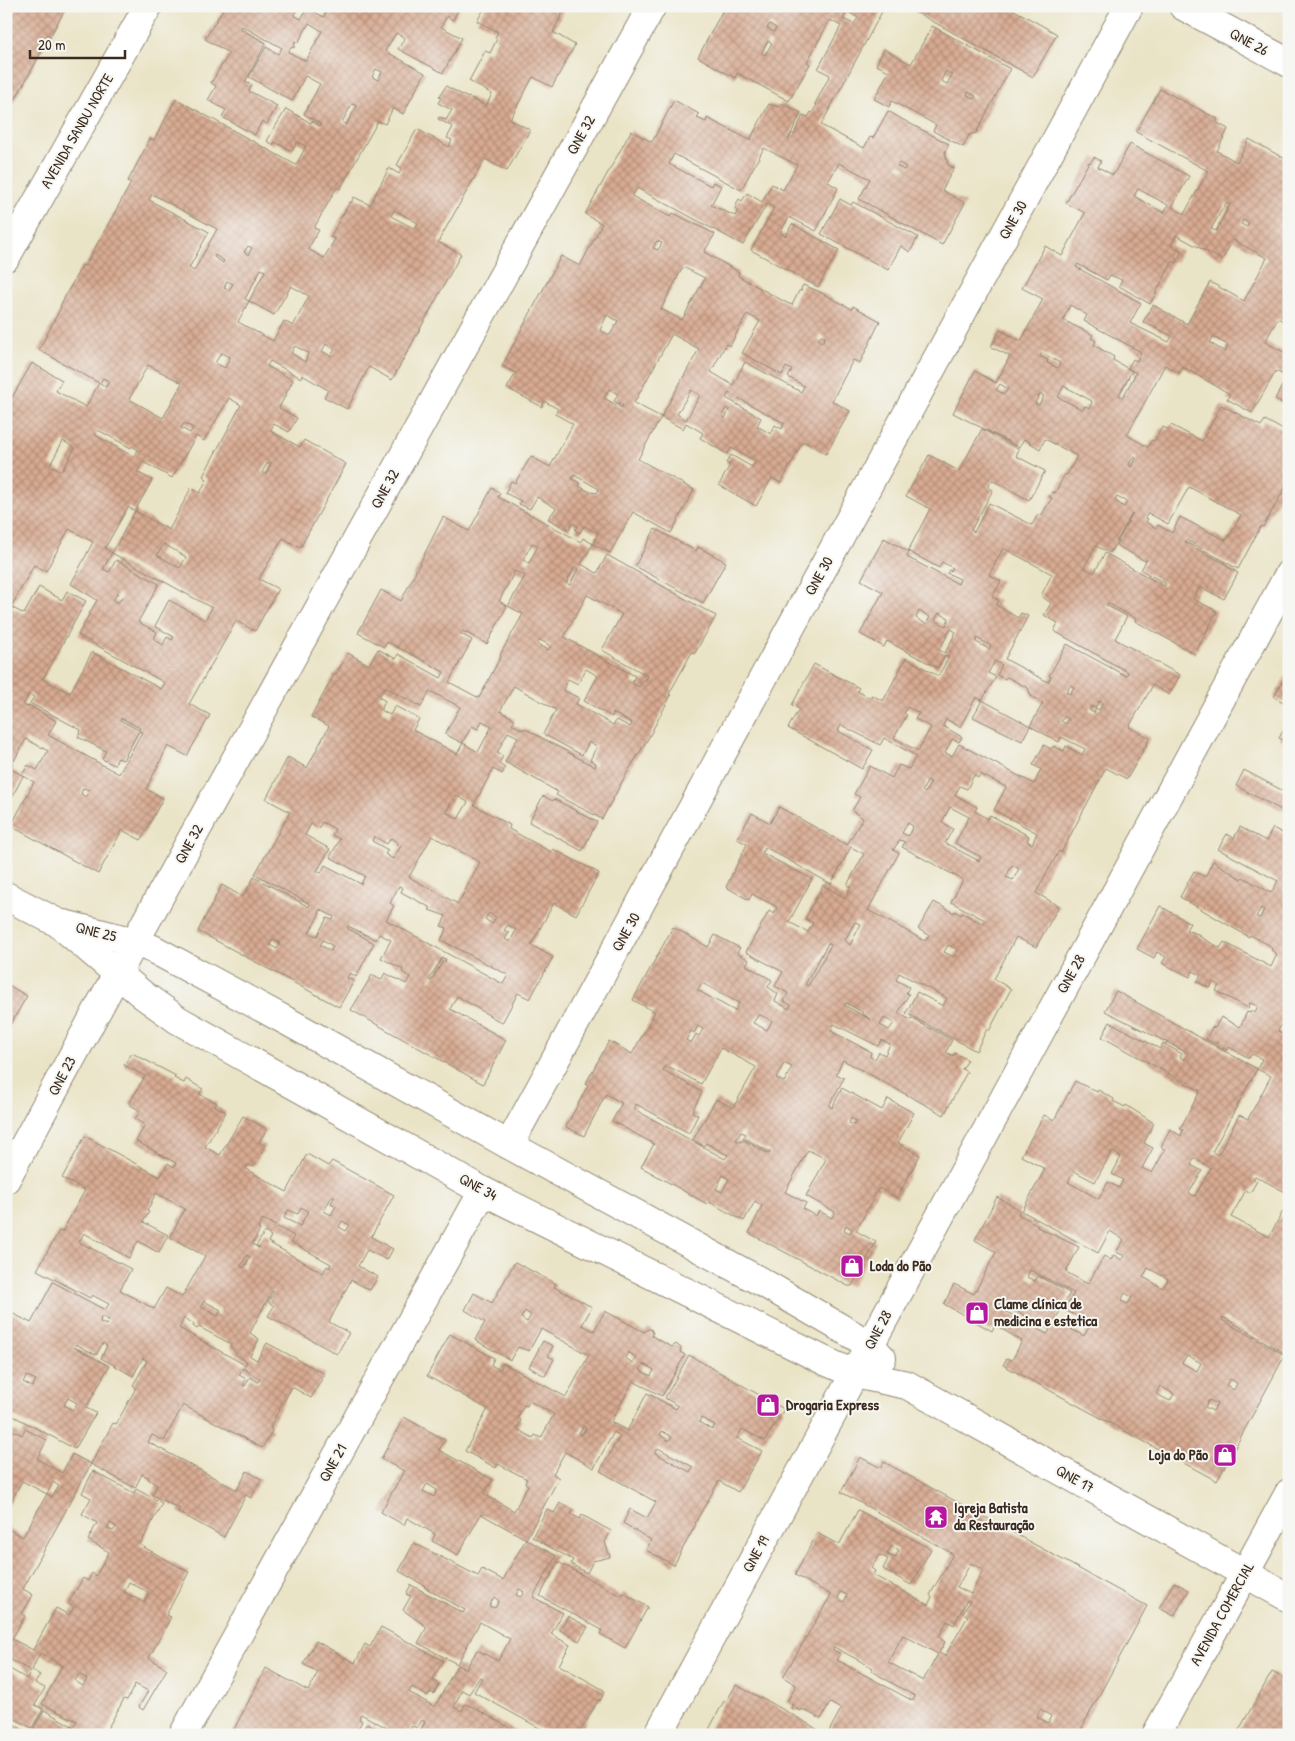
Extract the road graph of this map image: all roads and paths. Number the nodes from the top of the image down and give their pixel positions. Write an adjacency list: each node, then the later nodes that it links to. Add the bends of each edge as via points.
1 (148, 6): 6 (street, AVENIDA SANDU NORTE)
2 (652, 6): 11 (street, QNE 32)
3 (1130, 6): 13 (street, QNE 30)
4 (1182, 6): 5 (street, QNE 26)
5 (1289, 63)
6 (14, 225): 7 (street, AVENIDA SANDU NORTE)
7 (6, 257)
8 (1289, 574): 16 (street, QNE 28)
9 (6, 896): 10 (street, QNE 25)
10 (58, 923): 11 (street, QNE 25); 12 (street, QNE 25)
11 (135, 942): 12 (street, QNE 32); 13 (street, via 286,1020)
12 (118, 972): 14 (street, QNE 23); 15 (street, QNE 34, via 178,1020)
13 (509, 1145): 16 (street)
14 (6, 1179)
15 (483, 1191): 17 (street, QNE 34); 22 (street, QNE 21)
16 (870, 1344): 17 (street, QNE 28); 18 (street, QNE 17)
17 (855, 1374): 18 (street, QNE 17); 23 (street, QNE 19)
18 (907, 1385): 20 (street, QNE 17)
19 (1289, 1493): 20 (street, AVENIDA COMERCIAL)
20 (1244, 1574): 21 (street, QNE 17); 24 (street, AVENIDA COMERCIAL)
21 (1289, 1598)
22 (183, 1735)
23 (658, 1735)
24 (1156, 1735)

